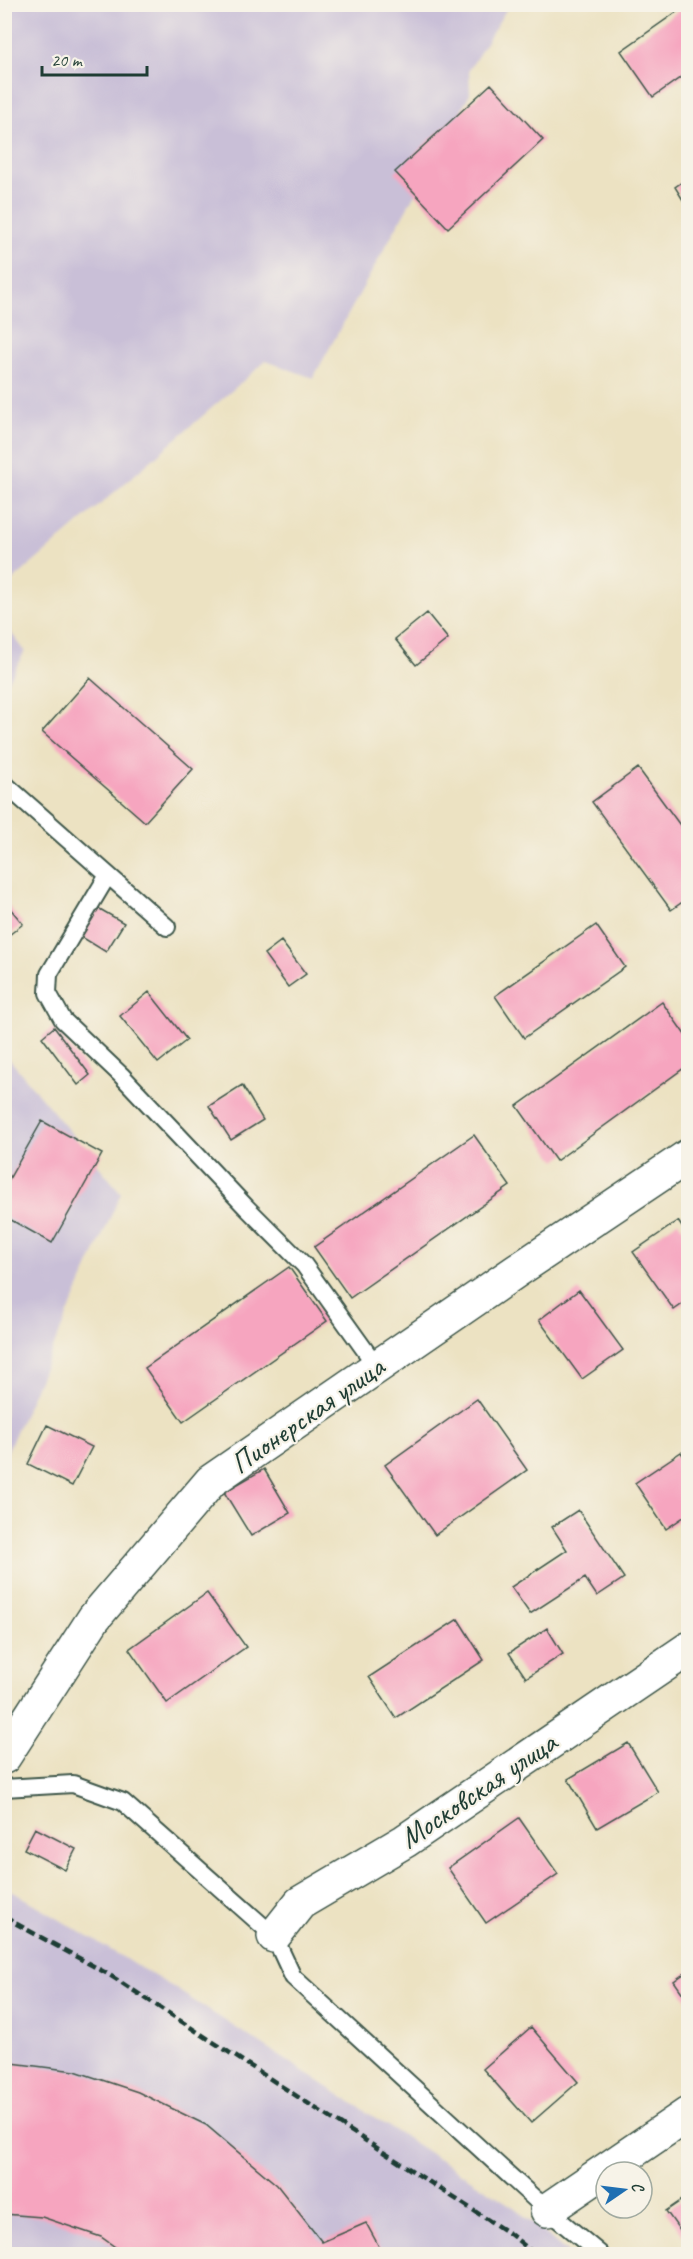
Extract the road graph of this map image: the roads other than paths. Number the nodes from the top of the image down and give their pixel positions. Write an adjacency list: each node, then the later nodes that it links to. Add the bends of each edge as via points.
1 (7, 786): 2 (lane)
2 (108, 875): 3 (lane); 5 (lane, via 49,974 48,993 63,1020 304,1265)
3 (167, 927)
4 (688, 1155): 5 (street, Пионерская улица)
5 (377, 1367): 7 (street, Пионерская улица, via 211,1481 94,1618)
6 (688, 1649): 9 (street, Московская улица, via 405,1841 300,1903)
7 (4, 1757)
8 (4, 1788): 9 (lane, via 73,1784 123,1802)
9 (274, 1936): 11 (lane, via 293,1977)
10 (688, 2114): 11 (street)
11 (547, 2210): 12 (lane)
12 (600, 2254)

